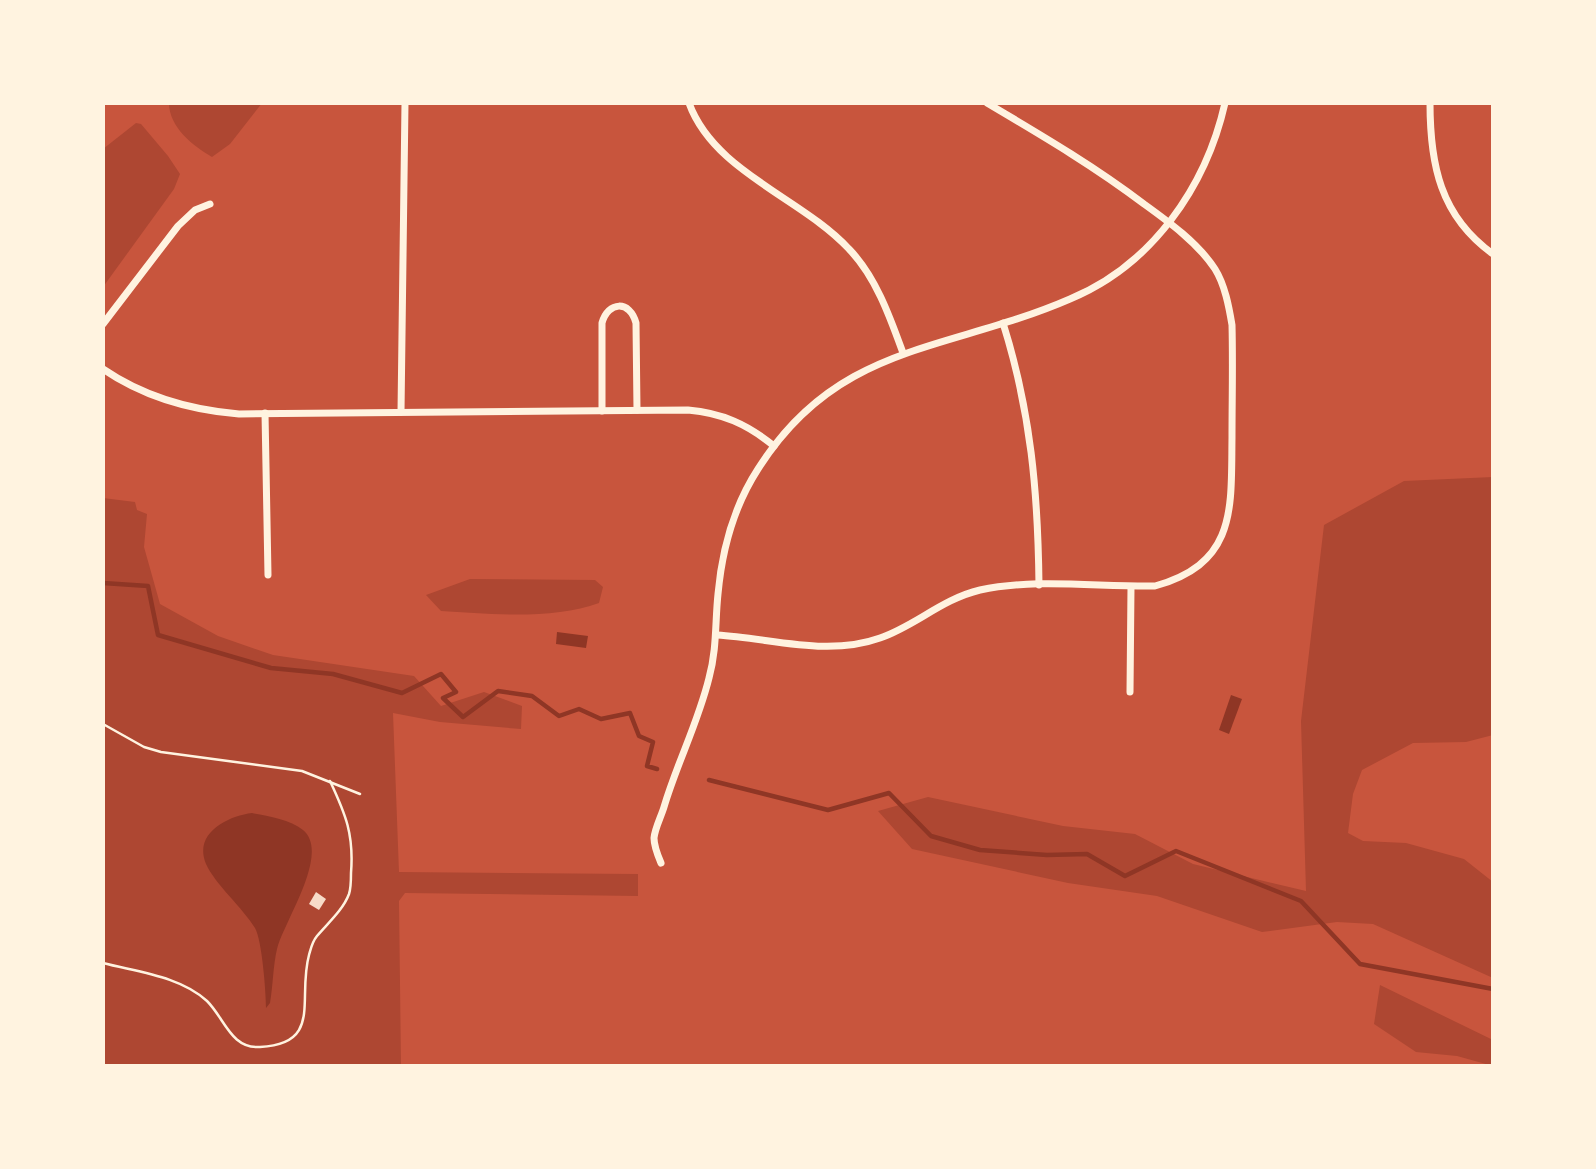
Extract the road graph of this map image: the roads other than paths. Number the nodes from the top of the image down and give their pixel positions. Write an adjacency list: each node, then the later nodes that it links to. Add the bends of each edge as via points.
1 (405, 103): 15 (street)
2 (689, 103): 11 (street, via 702,127 729,158 850,249 867,272)
3 (986, 103): 7 (street, via 1089,163)
4 (1225, 103): 7 (street, via 1203,170)
5 (1430, 103): 8 (street, via 1433,160 1442,189 1470,234)
6 (210, 204): 10 (street, via 195,210 178,226)
7 (1169, 223): 9 (street, via 1101,283 1063,303); 20 (street, via 1216,271 1229,309 1233,354 1231,504 1222,537 1202,564 1173,581)
8 (1493, 254)
9 (1003, 323): 11 (street); 19 (street, via 1032,449)
10 (103, 324)
11 (903, 353): 17 (street, via 847,379 821,397)
12 (103, 369): 16 (street, via 129,385 186,407)
13 (637, 410): 14 (street); 14 (street, via 636,323 628,308 619,306 604,314 602,323); 17 (street, via 709,412 750,428)
14 (602, 411): 15 (street)
15 (401, 412): 16 (street)
16 (265, 413): 18 (street)
17 (774, 446): 21 (street, via 742,498 728,536 717,597)
18 (268, 575)
19 (1039, 585): 20 (street); 21 (street, via 962,595 903,628 862,644 821,647)
20 (1130, 587): 22 (street)
21 (717, 635): 23 (street, via 703,703 654,839)
22 (1130, 692)
23 (661, 863)

